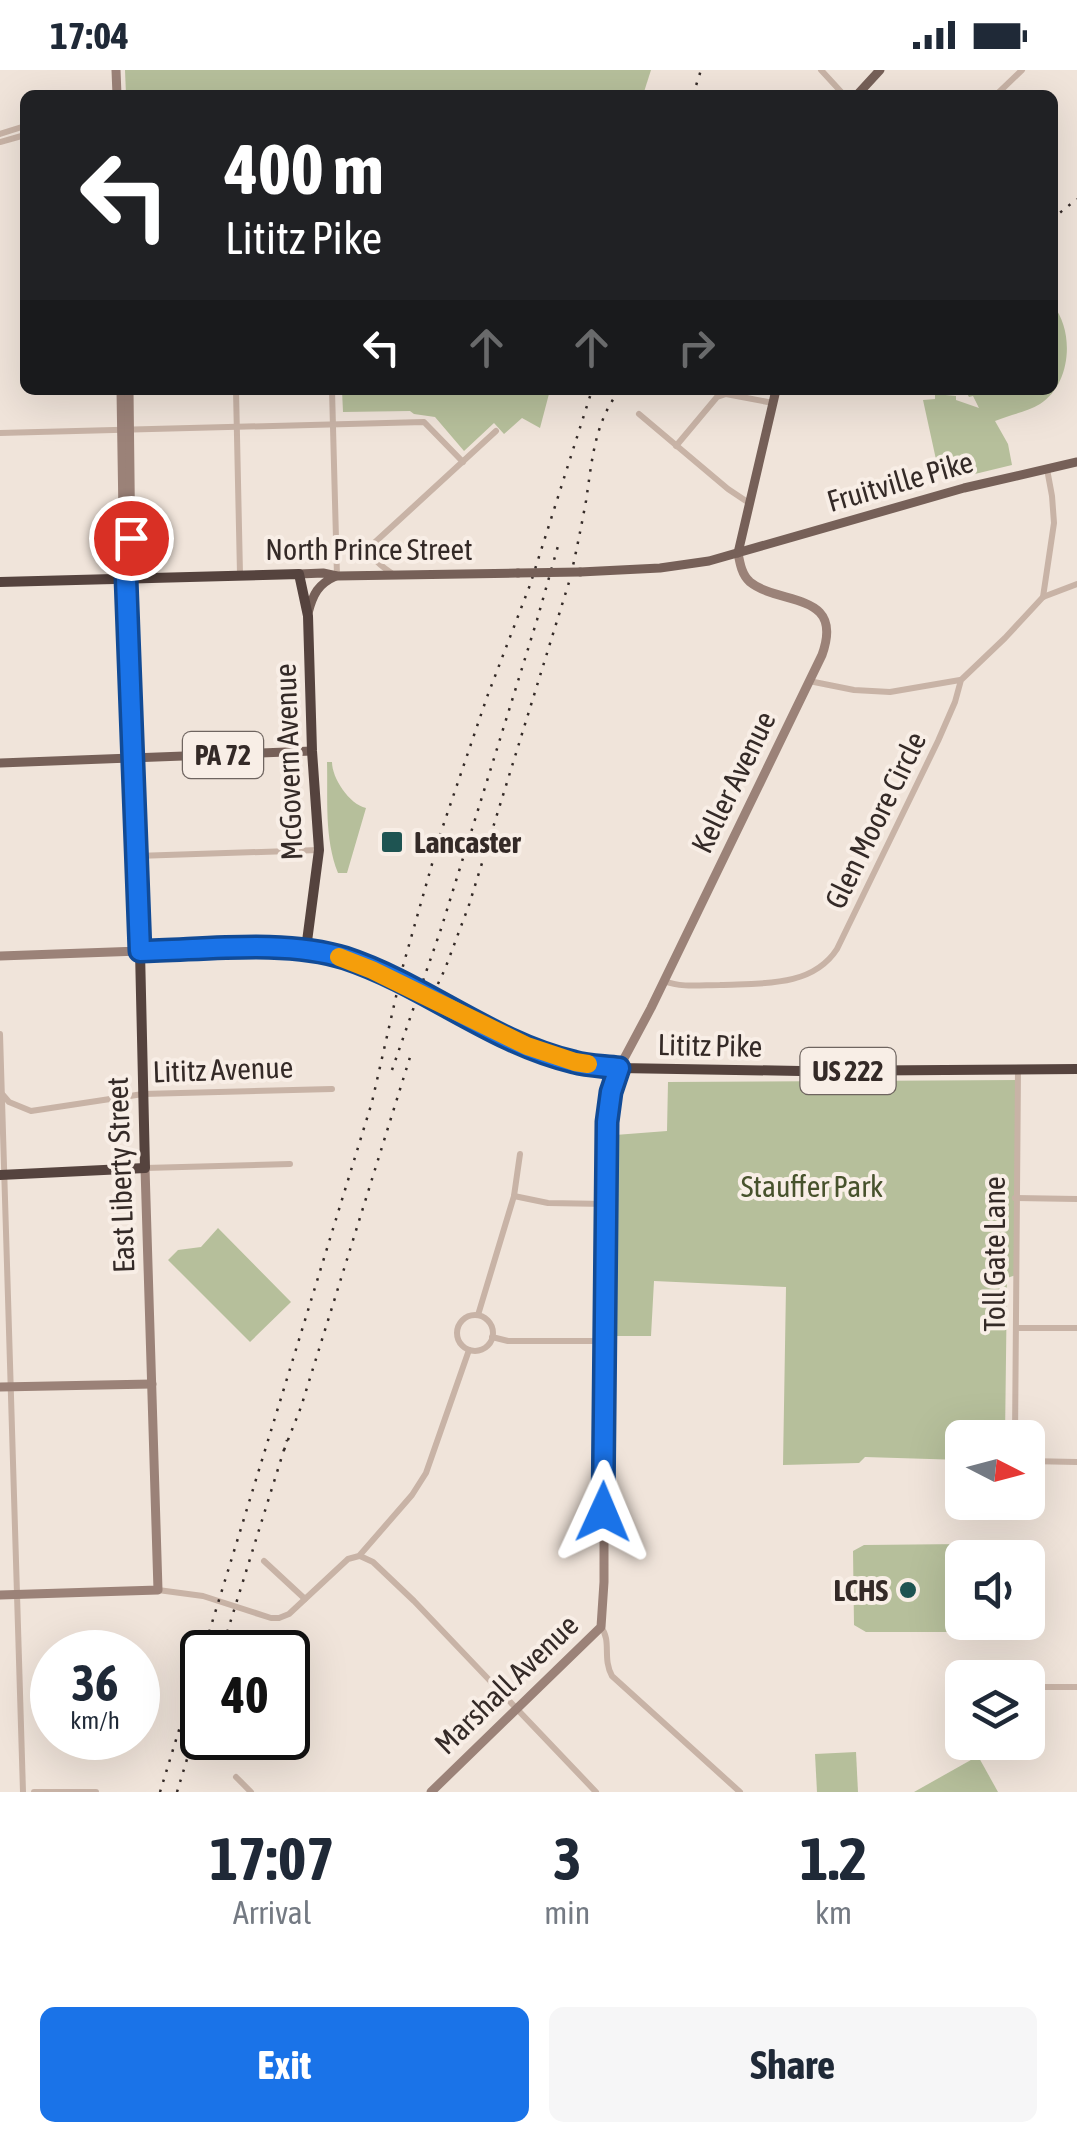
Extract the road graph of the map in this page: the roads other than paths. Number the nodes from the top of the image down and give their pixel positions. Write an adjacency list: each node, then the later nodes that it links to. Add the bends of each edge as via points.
1 (821, 70): 4 (street)
2 (880, 70): 5 (main road)
3 (1022, 70): 6 (street)
4 (839, 90)
5 (862, 90)
6 (1001, 90)
7 (122, 395): 18 (street)
8 (129, 395): 18 (street)
9 (236, 395): 17 (street)
10 (332, 395): 16 (street)
11 (723, 395): 21 (street)
12 (731, 395): 14 (street)
13 (775, 395): 14 (main road)
14 (773, 403): 25 (main road)
15 (639, 414): 21 (street)
16 (332, 424): 17 (street); 22 (street, via 424,422); 30 (street)
17 (236, 427): 18 (street); 27 (street)
18 (126, 429): 20 (street); 31 (street, East Liberty Street)
19 (496, 431): 22 (street)
20 (0, 434)
21 (676, 446): 25 (street)
22 (463, 462): 29 (street, via 373,544 376,562)
23 (1077, 462): 24 (main road, Fruitville Pike)
24 (1047, 469): 26 (main road, Fruitville Pike); 34 (street, via 1054,523)
25 (750, 504): 26 (main road)
26 (738, 554): 29 (main road, North Prince Street, bridge, via 675,567); 37 (street, Keller Avenue, via 753,584 806,603 823,618 826,640)
27 (240, 574): 28 (highway, North Prince Street); 31 (highway, North Prince Street)
28 (299, 574): 30 (main road, North Prince Street); 35 (highway, McGovern Avenue)
29 (394, 575): 30 (main road, North Prince Street)
30 (337, 576): 35 (main road, via 312,595)
31 (126, 578): 32 (highway, North Prince Street); 39 (street, East Liberty Street)
32 (0, 582)
33 (1077, 584): 34 (street, Glen Moore Circle)
34 (1043, 597): 36 (street, Glen Moore Circle)
35 (308, 616): 38 (highway, McGovern Avenue)
36 (961, 680): 37 (street, via 890,692); 46 (street, Glen Moore Circle, via 938,741 828,961 774,983)
37 (809, 681): 46 (street, Keller Avenue)
38 (312, 751): 39 (main road, PA 72); 41 (highway, McGovern Avenue)
39 (134, 758): 40 (main road, PA 72); 42 (street, East Liberty Street)
40 (0, 763)
41 (319, 850): 42 (street); 43 (highway, McGovern Avenue)
42 (136, 856): 44 (street, East Liberty Street)
43 (306, 950): 44 (highway, US 222); 48 (highway, Lititz Pike / US 222, bridge, via 345,958 527,1046)
44 (140, 951): 45 (street); 53 (highway, East Liberty Street)
45 (0, 956)
46 (664, 981): 48 (street, Keller Avenue)
47 (0, 1034): 52 (street)
48 (619, 1068): 49 (highway, Lititz Pike / US 222); 61 (street, Marshall Avenue, via 608,1106)
49 (1018, 1070): 50 (highway, Lititz Pike / US 222); 59 (street, Toll Gate Lane)
50 (1077, 1070)
51 (332, 1089): 53 (street, Lititz Avenue)
52 (2, 1094): 53 (street, Lititz Avenue, via 31,1111); 57 (street)
53 (143, 1094): 56 (highway, East Liberty Street)
54 (520, 1154): 58 (street)
55 (290, 1164): 56 (street)
56 (145, 1168): 57 (highway); 68 (street, East Liberty Street)
57 (2, 1175): 69 (street)
58 (514, 1196): 61 (street); 62 (street)
59 (1016, 1198): 60 (street); 63 (street, Toll Gate Lane)
60 (1077, 1199)
61 (606, 1204): 66 (street, Marshall Avenue)
62 (478, 1315): 65 (street, via 491,1325); 67 (street, via 457,1328)
63 (1016, 1328): 64 (street); 70 (street, Toll Gate Lane)
64 (1077, 1328)
65 (492, 1337): 66 (street); 67 (street, via 480,1350)
66 (604, 1341): 79 (street, Marshall Avenue)
67 (468, 1350): 73 (street, via 426,1473)
68 (152, 1384): 69 (street); 75 (street, East Liberty Street)
69 (5, 1387): 76 (street)
70 (1015, 1420)
71 (1045, 1461): 72 (street)
72 (1077, 1462)
73 (359, 1556): 78 (street); 82 (street, via 414,1601)
74 (264, 1561): 78 (street)
75 (158, 1590): 76 (street); 78 (street, via 275,1618)
76 (16, 1594): 77 (street); 84 (street)
77 (0, 1595)
78 (305, 1600)
79 (601, 1628): 82 (street, Marshall Avenue); 90 (street, via 612,1676)
80 (1045, 1687): 81 (street)
81 (1077, 1687)
82 (516, 1710): 88 (street, Marshall Avenue); 89 (street)
83 (236, 1777): 87 (street)
84 (22, 1792)
85 (34, 1792): 86 (street)
86 (96, 1792)
87 (251, 1792)
88 (430, 1792)
89 (596, 1792)
90 (740, 1792)

